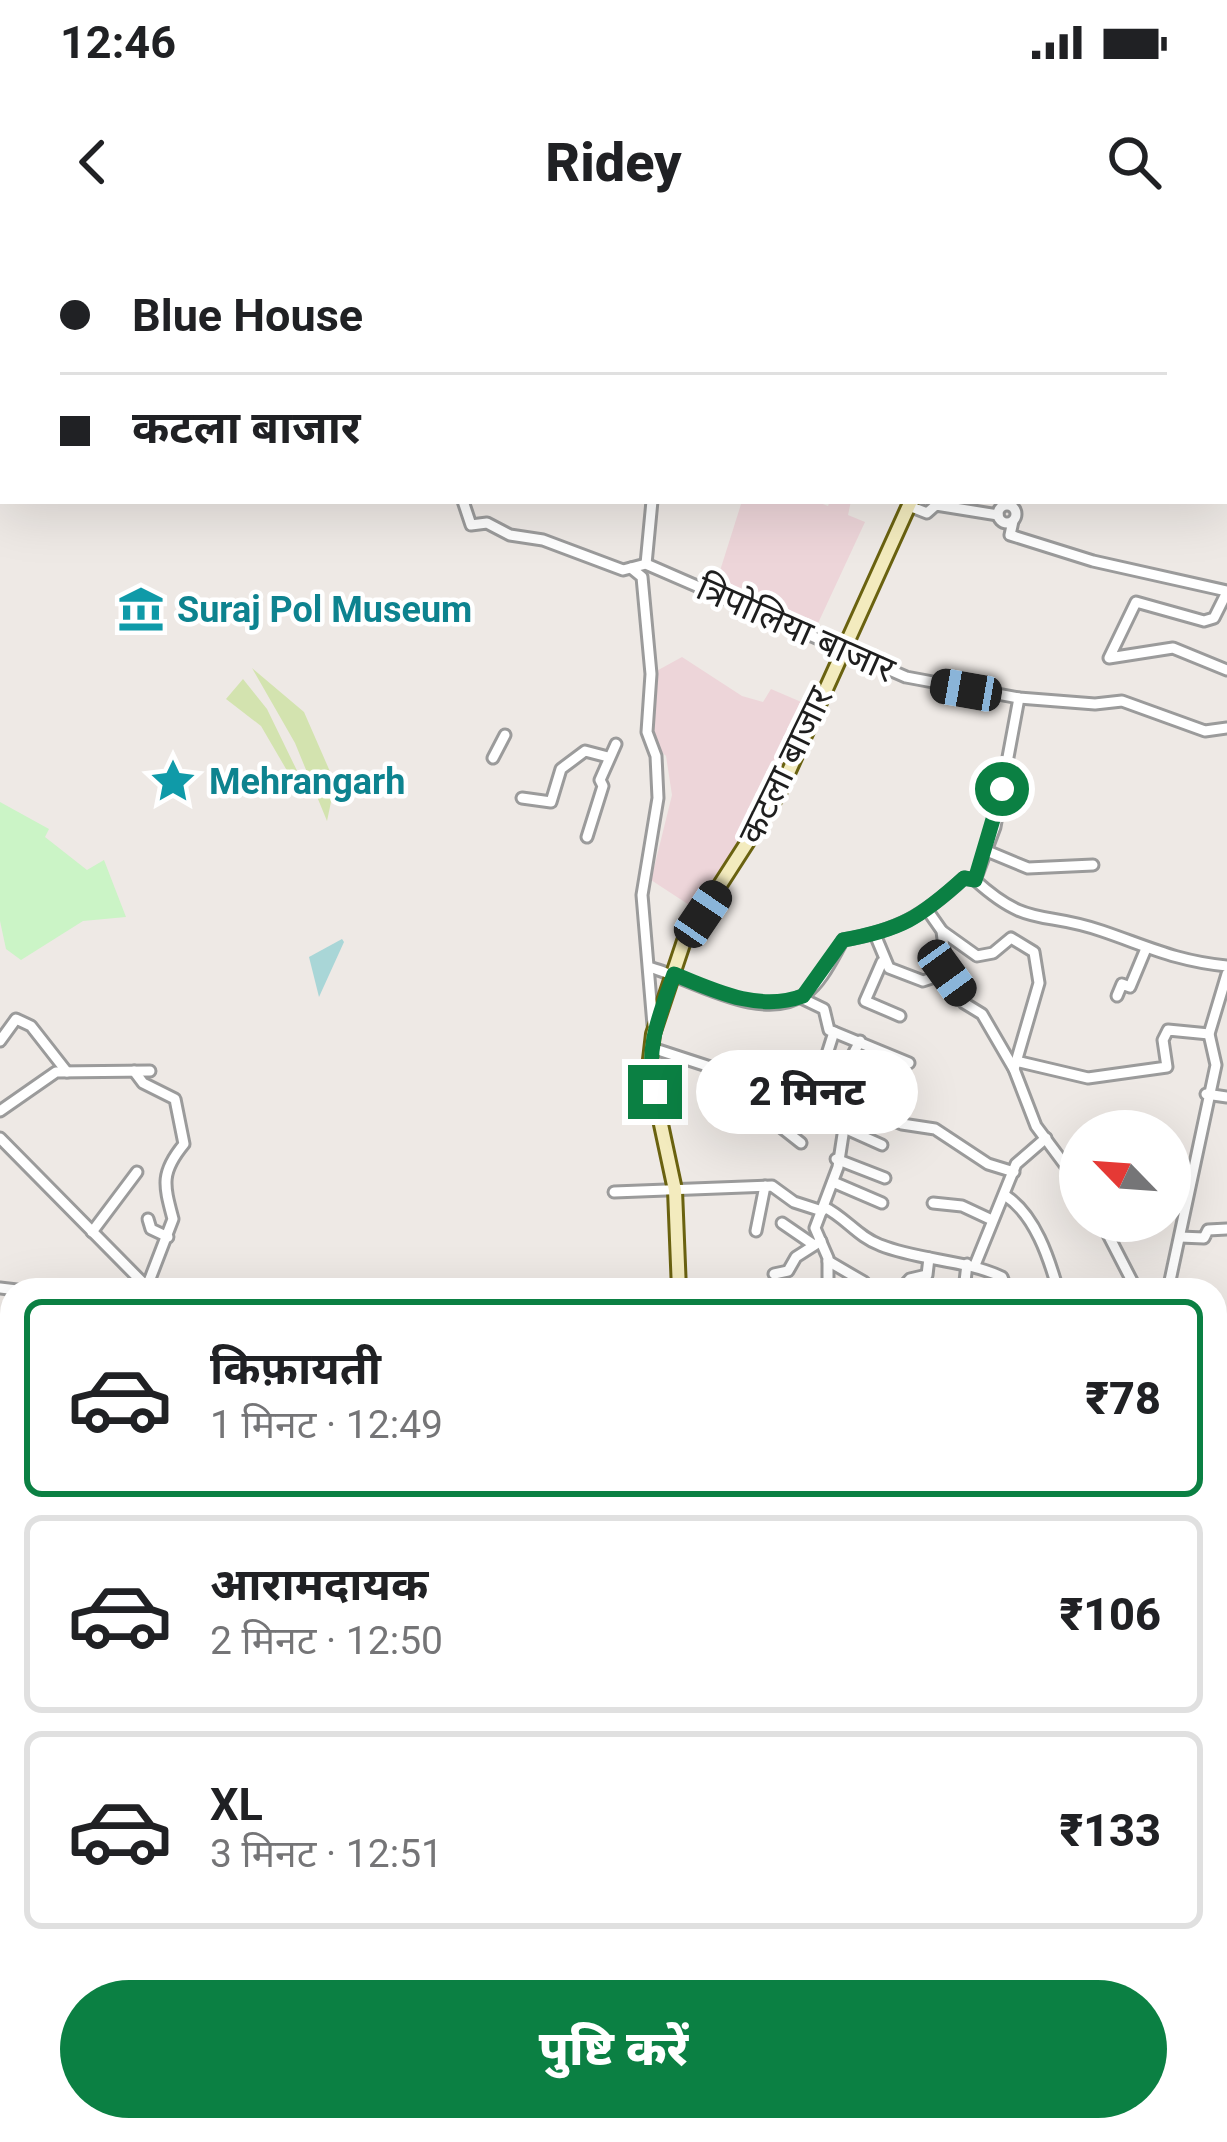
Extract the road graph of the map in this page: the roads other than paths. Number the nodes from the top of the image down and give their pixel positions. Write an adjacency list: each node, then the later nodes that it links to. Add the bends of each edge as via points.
1 (464, 504): 5 (street, via 471,525 487,523 598,565)
2 (652, 504): 4 (street)
3 (910, 504): 6 (street, via 927,513 936,505 998,515 1010,505 1010,535); 7 (street, कटला बाजार)
4 (646, 564): 5 (street); 7 (street, त्रिपोलिया बाजार)
5 (632, 568): 27 (street, via 643,577 652,674 647,733 658,798 643,877)
6 (1227, 591): 8 (street, via 1214,618 1204,621 1136,602 1109,658 1173,648)
7 (842, 650): 9 (street, त्रिपोलिया बाजार, via 929,684); 30 (street, कटला बाजार, via 778,793 684,941)
8 (1227, 670)
9 (1019, 698): 10 (street, त्रिपोलिया बाजार, via 1122,701 1205,731); 17 (street)
10 (1227, 728)
11 (506, 736): 14 (street)
12 (616, 743): 13 (street)
13 (608, 757): 15 (street, via 585,751 566,763 550,802); 16 (street)
14 (493, 758)
15 (521, 798)
16 (587, 837)
17 (987, 851): 18 (street, via 1028,868); 19 (street)
18 (1093, 865)
19 (975, 880): 20 (street, via 964,878); 21 (street)
20 (928, 911): 22 (street); 23 (street)
21 (1027, 917): 24 (street); 25 (street, via 1096,928)
22 (942, 931): 24 (street, via 977,956 1009,938); 29 (street)
23 (876, 937): 26 (street); 32 (street, via 843,940)
24 (1023, 942): 40 (street, via 1040,974)
25 (1145, 951): 28 (street, via 1173,966); 31 (street, via 1130,988 1122,984)
26 (882, 962): 29 (street, via 923,981); 33 (street, via 865,1001)
27 (652, 968): 30 (street); 37 (street)
28 (1227, 970): 35 (street)
29 (947, 973): 40 (street)
30 (674, 974): 32 (street, via 739,998); 37 (street, कटला बाजार)
31 (1117, 996)
32 (799, 997): 34 (street, via 824,1009)
33 (900, 1016)
34 (834, 1032): 38 (street); 44 (street)
35 (1209, 1034): 40 (street, via 1168,1030 1167,1066 1117,1075); 47 (street, via 1216,1065)
36 (0, 1041): 43 (street, via 16,1019 28,1024)
37 (653, 1041): 45 (street); 64 (street, कटला बाजार, via 649,1068)
38 (860, 1041): 39 (street); 46 (street)
39 (910, 1063)
40 (1017, 1066): 53 (street)
41 (134, 1071): 42 (street); 43 (street); 77 (street, via 175,1099 183,1132 161,1186 173,1219)
42 (150, 1071)
43 (67, 1072): 50 (street)
44 (821, 1073): 45 (street, via 763,1059); 46 (street)
45 (747, 1079): 54 (street, via 754,1106)
46 (838, 1083): 49 (street)
47 (1206, 1094): 48 (street); 60 (street)
48 (1227, 1097)
49 (857, 1106): 51 (street); 59 (street, via 935,1129)
50 (0, 1111)
51 (844, 1128): 55 (street); 57 (street)
52 (0, 1138): 75 (street)
53 (1046, 1138): 56 (street); 59 (street)
54 (801, 1143)
55 (882, 1145)
56 (1059, 1156)
57 (836, 1160): 61 (street); 62 (street)
58 (137, 1172): 75 (street)
59 (1014, 1172): 66 (street)
60 (1191, 1174)
61 (885, 1178)
62 (833, 1182): 67 (street); 69 (street)
63 (765, 1186): 64 (street); 69 (street); 74 (street)
64 (675, 1190): 65 (street); 89 (street, कटला बाजार)
65 (614, 1192)
66 (1006, 1196): 71 (street); 95 (street, via 1041,1240)
67 (882, 1203)
68 (933, 1203): 71 (street)
69 (823, 1209): 80 (street); 83 (street, via 871,1241)
70 (148, 1219): 77 (street)
71 (992, 1220): 85 (street)
72 (782, 1223): 80 (street)
73 (1227, 1229): 76 (street)
74 (756, 1231)
75 (92, 1232): 87 (street)
76 (1191, 1235)
77 (168, 1237): 88 (street)
78 (1112, 1242): 96 (street)
79 (1178, 1242): 97 (street)
80 (818, 1243): 82 (street); 84 (street)
81 (783, 1251): 82 (street)
82 (796, 1257): 86 (street)
83 (929, 1258): 85 (street); 92 (street, via 927,1274)
84 (828, 1261): 90 (street); 91 (street)
85 (971, 1264): 93 (street); 94 (street)
86 (775, 1274)
87 (140, 1278)
88 (152, 1278)
89 (679, 1278)
90 (828, 1278)
91 (857, 1278)
92 (913, 1278)
93 (967, 1278)
94 (1002, 1278)
95 (1054, 1278)
96 (1130, 1278)
97 (1170, 1278)

